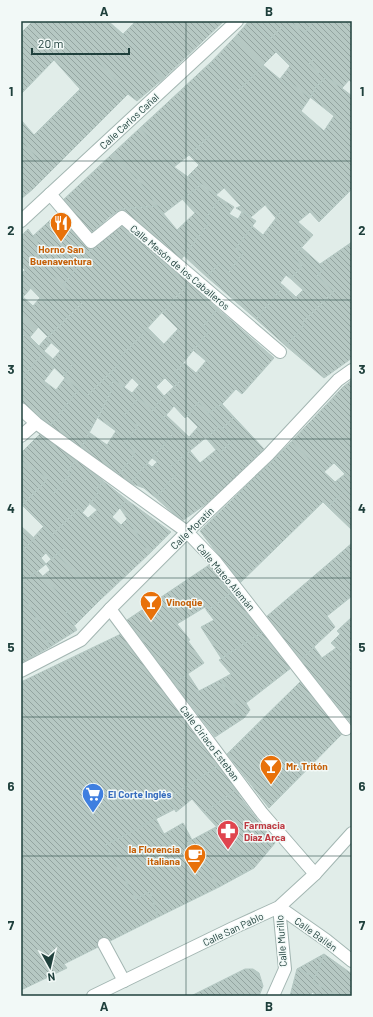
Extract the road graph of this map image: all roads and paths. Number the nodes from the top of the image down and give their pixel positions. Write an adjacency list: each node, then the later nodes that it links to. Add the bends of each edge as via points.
1 (237, 21): 2 (street, Calle Carlos Cañal)
2 (50, 194): 3 (street, Calle Carlos Cañal); 4 (street, Calle Mesón de los Caballeros, via 91,242 122,217)
3 (21, 221)
4 (280, 352)
5 (352, 370): 9 (street, Calle Moratín, via 338,380 268,456)
6 (21, 409): 7 (street, Calle Mateo Alemán)
7 (36, 423): 8 (street); 9 (street, Calle Mateo Alemán)
8 (21, 436)
9 (187, 532): 10 (street, Calle Moratín); 12 (street, Calle Mateo Alemán, via 215,560)
10 (110, 609): 11 (street, Calle Moratín, via 81,640); 14 (street, Calle Ciriaco Esteban, via 262,813)
11 (21, 671)
12 (346, 729)
13 (352, 833): 14 (street, Calle San Pablo)
14 (315, 874): 15 (street, Calle San Pablo)
15 (279, 908): 17 (street, Calle Bailén, via 326,940); 18 (street, Calle San Pablo); 20 (street, Calle Murillo, via 285,969)
16 (104, 944): 18 (street)
17 (352, 962)
18 (124, 981): 19 (street, Calle San Pablo)
19 (94, 996)
20 (273, 996)

